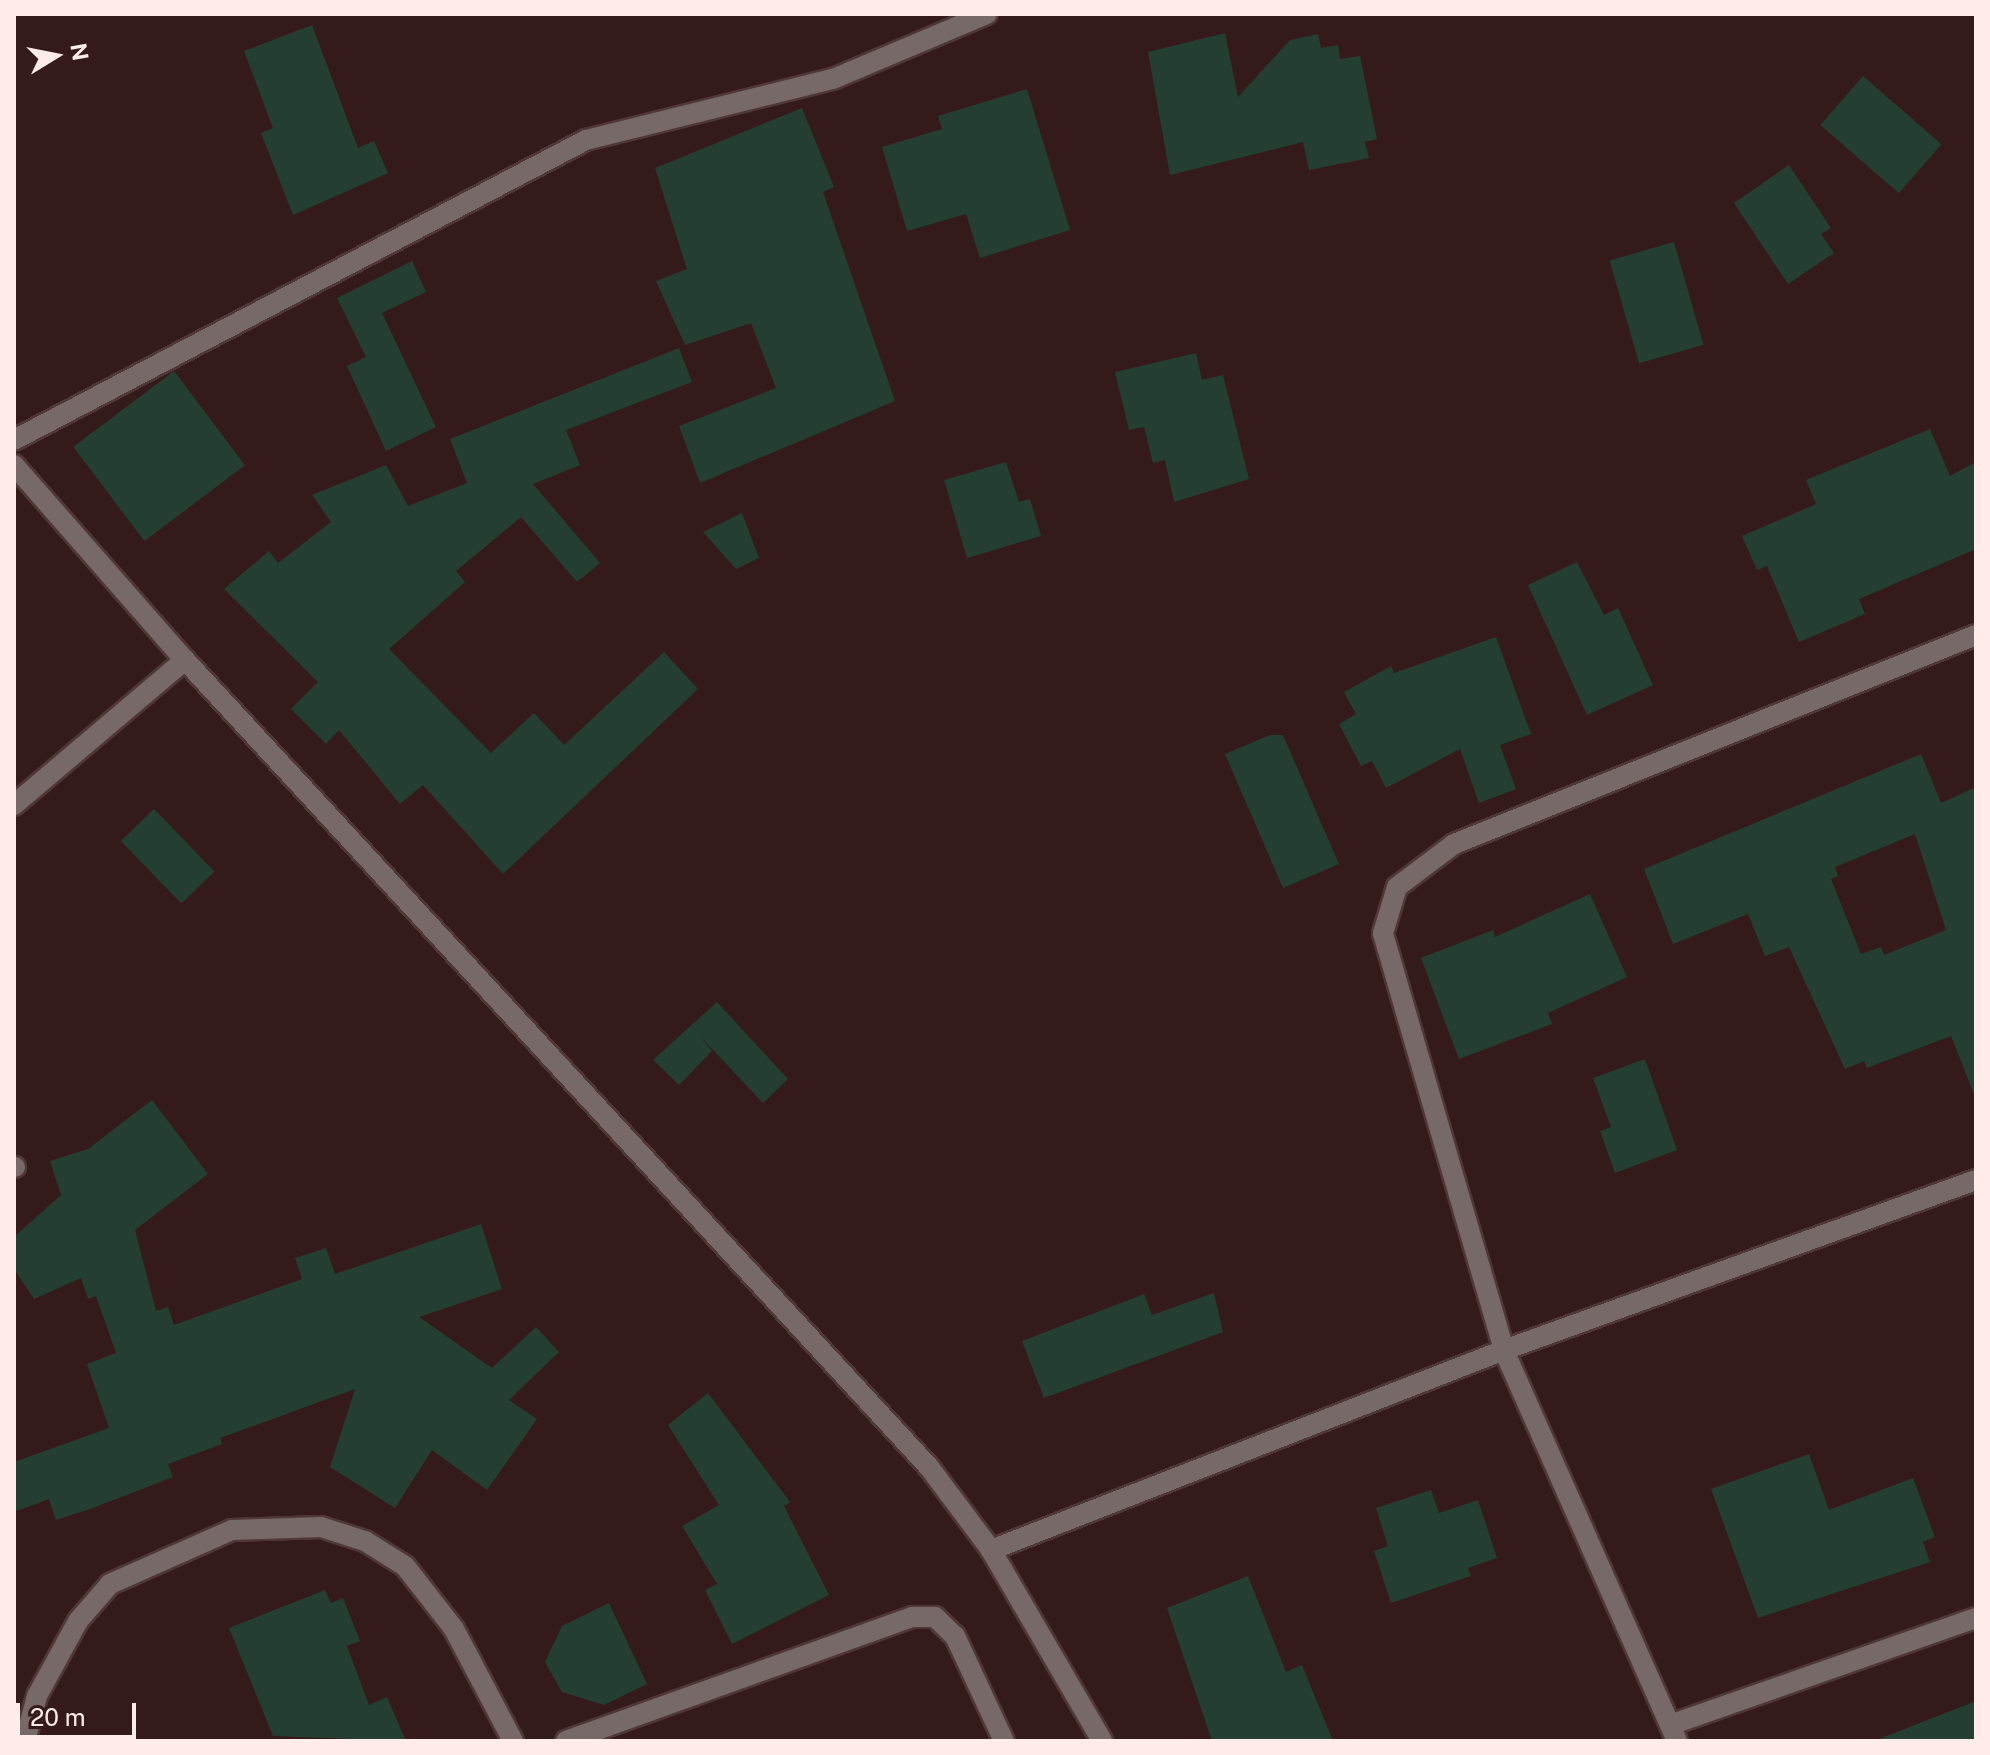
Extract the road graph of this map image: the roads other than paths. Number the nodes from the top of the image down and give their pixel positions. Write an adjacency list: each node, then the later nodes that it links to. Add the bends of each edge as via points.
1 (987, 14): 2 (street, via 833,79 586,140)
2 (14, 440)
3 (14, 465): 5 (street)
4 (1976, 635): 8 (street, via 1454,844 1397,887 1383,933 1397,996)
5 (185, 660): 6 (street); 9 (street, via 919,1455)
6 (14, 805)
7 (1976, 1180): 8 (street)
8 (1504, 1350): 9 (street); 11 (street)
9 (991, 1550): 16 (street)
10 (1976, 1618): 11 (street)
11 (1675, 1732)
12 (25, 1741): 13 (street, via 37,1696 78,1621 110,1584 232,1530 321,1527 365,1541 405,1566 454,1629)
13 (513, 1741)
14 (566, 1741): 15 (street, via 912,1617 935,1617 955,1636)
15 (1004, 1741)
16 (1102, 1741)

